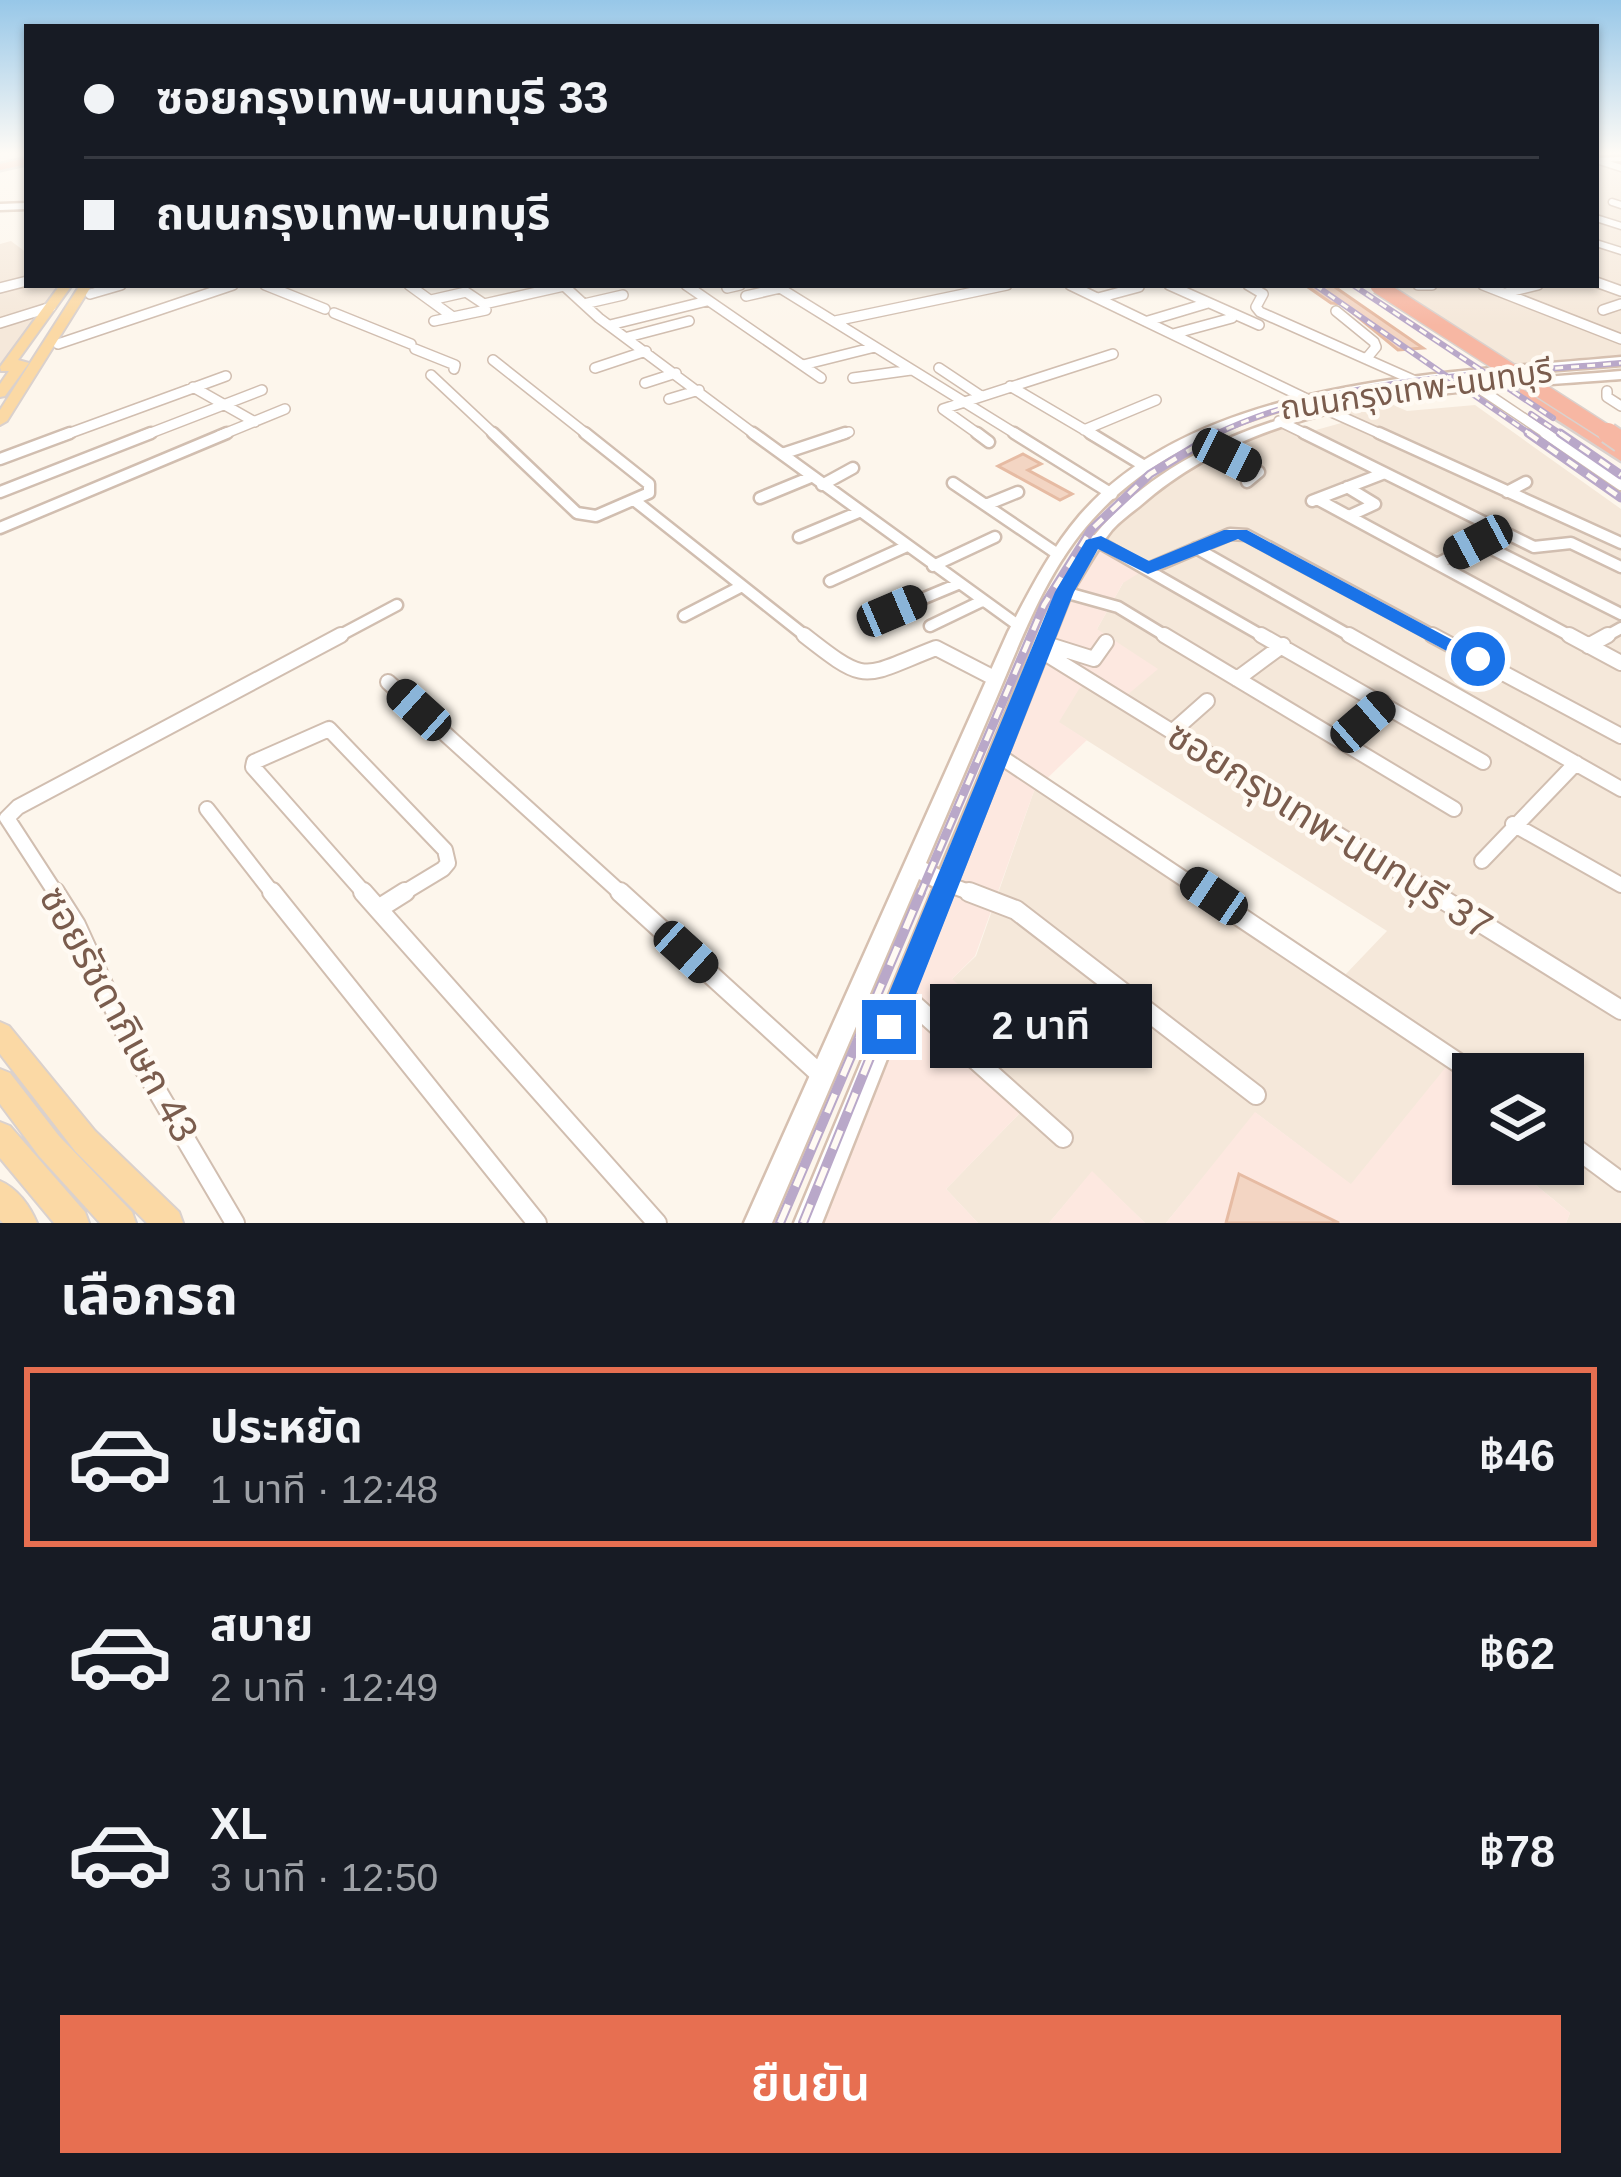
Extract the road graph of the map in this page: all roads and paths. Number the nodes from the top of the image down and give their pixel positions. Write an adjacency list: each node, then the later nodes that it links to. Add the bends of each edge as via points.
1 (1599, 284): 22 (street)
2 (68, 288): 34 (main road)
3 (91, 288): 34 (main road); 47 (main road)
4 (224, 288): 47 (street)
5 (272, 288): 110 (street, via 456,367 431,375 578,513 596,516)
6 (414, 288): 26 (street)
7 (551, 288): 29 (street)
8 (567, 288): 30 (street)
9 (690, 288): 27 (street)
10 (780, 288): 23 (street); 39 (street)
11 (993, 288): 39 (street)
12 (1076, 288): 24 (street)
13 (1135, 288): 24 (street)
14 (1176, 288): 28 (street)
15 (1253, 288): 52 (street, via 1262,294 1260,312)
16 (1367, 288): 94 (highway, bridge)
17 (1382, 288): 89 (highway, bridge)
18 (1491, 288): 20 (street)
19 (1525, 288): 20 (street)
20 (1504, 293): 45 (street)
21 (623, 295): 30 (street)
22 (1620, 295): 31 (street)
23 (746, 296)
24 (1097, 298): 40 (street)
25 (653, 299): 32 (street)
26 (431, 300): 29 (street, via 466,292); 35 (street)
27 (707, 301): 32 (street); 55 (street)
28 (1208, 303): 40 (street); 43 (street)
29 (484, 304): 35 (street, via 486,310)
30 (584, 304): 42 (street)
31 (1603, 310)
32 (667, 311): 42 (street)
33 (1336, 311): 52 (street, via 1374,342)
34 (55, 314): 41 (street); 53 (main road); 75 (main road)
35 (453, 317): 37 (street)
36 (1232, 318): 44 (street)
37 (434, 321)
38 (689, 321): 46 (street)
39 (834, 321): 48 (street)
40 (1147, 321): 44 (street)
41 (0, 323)
42 (610, 325): 46 (street)
43 (1259, 326)
44 (1173, 334): 78 (street)
45 (1618, 335)
46 (628, 337): 49 (street)
47 (58, 344): 75 (main road)
48 (875, 347): 55 (street); 58 (street)
49 (646, 351): 56 (street); 59 (street)
50 (1113, 354): 69 (street)
51 (493, 359): 110 (street, via 649,484 650,494)
52 (1366, 359): 67 (street)
53 (6, 362): 61 (main road)
54 (1621, 362): 63 (main road, ถนนกรุงเทพ-นนทบุรี)
55 (802, 365): 65 (street)
56 (595, 368)
57 (939, 368): 74 (street)
58 (911, 370): 64 (street); 79 (street)
59 (676, 373): 66 (street); 72 (street)
60 (1621, 375): 63 (main road, ถนนกรุงเทพ-นนทบุรี)
61 (0, 376)
62 (226, 376): 68 (street)
63 (1523, 377): 67 (main road, ถนนกรุงเทพ-นนทบุรี); 70 (main road, ถนนกรุงเทพ-นนทบุรี); 89 (main road)
64 (853, 378)
65 (821, 379)
66 (645, 383)
67 (1420, 383): 78 (main road, ถนนกรุงเทพ-นนทบุรี)
68 (193, 386): 80 (street); 95 (street)
69 (1010, 386): 74 (street); 87 (street)
70 (1480, 389): 83 (main road, ถนนกรุงเทพ-นนทบุรี); 103 (street)
71 (262, 390): 80 (street)
72 (699, 390): 76 (street); 93 (street)
73 (1607, 391): 81 (street)
74 (980, 396): 79 (street)
75 (6, 398): 84 (main road)
76 (670, 399)
77 (1156, 400): 87 (street)
78 (1309, 400): 90 (main road, ถนนกรุงเทพ-นนทบุรี)
79 (962, 401): 91 (street, via 944,411); 108 (street)
80 (226, 406): 85 (street); 105 (street)
81 (1621, 406)
82 (285, 409): 85 (street)
83 (1328, 410): 86 (main road, ถนนกรุงเทพ-นนทบุรี); 107 (street)
84 (0, 421)
85 (255, 422): 114 (street)
86 (1279, 422): 92 (main road, ถนนกรุงเทพ-นนทบุรี); 98 (street)
87 (1084, 430): 96 (street)
88 (849, 432): 93 (street)
89 (1617, 437)
90 (1190, 440): 92 (main road); 96 (main road, ถนนกรุงเทพ-นนทบุรี)
91 (989, 442)
92 (1213, 450): 100 (street, via 1259,472); 118 (main road, ถนนกรุงเทพ-นนทบุรี, via 1186,461)
93 (782, 454): 99 (street)
94 (1621, 456)
95 (0, 459)
96 (1146, 467): 108 (main road, ถนนกรุงเทพ-นนทบุรี)
97 (853, 468): 99 (street)
98 (1382, 474): 104 (street); 115 (street)
99 (817, 481): 109 (street); 112 (street)
100 (1246, 482)
101 (1526, 482): 107 (street)
102 (953, 483): 111 (street)
103 (1621, 485)
104 (1347, 487): 113 (street, via 1375,504); 113 (street, via 1314,500)
105 (0, 492)
106 (1018, 492): 111 (street)
107 (1507, 492): 120 (street)
108 (1112, 494): 123 (main road, ถนนกรุงเทพ-นนทบุรี)
109 (760, 498)
110 (634, 500): 130 (street)
111 (986, 505): 123 (street)
112 (859, 512): 116 (street); 121 (street)
113 (1348, 516): 124 (street)
114 (0, 528)
115 (1498, 530): 119 (street); 126 (street, via 1539,549 1571,543)
116 (799, 537)
117 (995, 537): 125 (street)
118 (1095, 540): 127 (street); 132 (main road, ถนนกรุงเทพ-นนทบุรี)
119 (1478, 542): 124 (street); 136 (street)
120 (1621, 543)
121 (905, 547): 125 (street); 128 (street)
122 (1196, 548): 127 (street); 152 (street, via 1236,533); 156 (street)
123 (1059, 555): 131 (main road, ถนนกรุงเทพ-นนทบุรี)
124 (1437, 564): 143 (street)
125 (932, 566): 129 (street)
126 (1621, 567)
127 (1148, 568): 142 (street)
128 (830, 581)
129 (958, 584): 133 (street); 135 (street)
130 (742, 586): 137 (street); 147 (street, via 859,674 936,648)
131 (1034, 596): 132 (main road, via 1046,604); 139 (main road, ถนนกรุงเทพ-นนทบุรี)
132 (1062, 598): 144 (main road, ถนนกรุงเทพ-นนทบุรี); 146 (street, via 1118,607)
133 (982, 601): 138 (street); 139 (street)
134 (398, 605): 182 (street, ซอยรัชดาภิเษก 43, via 7,818 76,925 134,1050)
135 (892, 611)
136 (1621, 614)
137 (684, 616)
138 (930, 626)
139 (1019, 626): 147 (main road, ถนนกรุงเทพ-นนทบุรี)
140 (1621, 628): 143 (street)
141 (1106, 642): 144 (street, via 1100,661)
142 (1282, 645): 146 (street); 150 (street)
143 (1588, 646): 145 (street)
144 (1041, 647): 151 (street, ซอยกรุงเทพ-นนทบุรี 37); 154 (main road, ถนนกรุงเทพ-นนทบุรี)
145 (1621, 663)
146 (1237, 679): 153 (street)
147 (996, 680): 162 (main road, ถนนกรุงเทพ-นนทบุรี)
148 (388, 682): 170 (street)
149 (1207, 701): 151 (street)
150 (1384, 703): 153 (street); 155 (street)
151 (1172, 732): 167 (street, ซอยกรุงเทพ-นนทบุรี 37)
152 (1621, 736)
153 (1341, 741): 159 (street)
154 (998, 754): 163 (main road, ถนนกรุงเทพ-นนทบุรี); 169 (street)
155 (1484, 762)
156 (1576, 763): 157 (street); 160 (street)
157 (1621, 789)
158 (207, 808): 183 (street)
159 (1454, 809)
160 (1513, 824): 161 (street); 164 (street)
161 (1482, 861)
162 (915, 867): 163 (main road); 170 (main road, ถนนกรุงเทพ-นนทบุรี)
163 (947, 884): 166 (main road, ถนนกรุงเทพ-นนทบุรี); 172 (street, via 1016,910)
164 (1621, 885)
165 (376, 910): 165 (street, via 443,869 445,850 329,729 254,762); 184 (street)
166 (902, 994): 174 (street); 186 (main road, ถนนกรุงเทพ-นนทบุรี)
167 (1621, 1010)
168 (0, 1034): 181 (main road, via 85,1142)
169 (1452, 1059)
170 (822, 1076): 185 (main road, ถนนกรุงเทพ-นนทบุรี)
171 (0, 1082): 180 (main road)
172 (1256, 1095)
173 (0, 1136): 179 (main road)
174 (1063, 1138)
175 (1584, 1155): 176 (street)
176 (1621, 1182)
177 (0, 1196): 178 (main road)
178 (22, 1223)
179 (74, 1223)
180 (121, 1223)
181 (168, 1223)
182 (236, 1223)
183 (537, 1223)
184 (657, 1223)
185 (758, 1223)
186 (808, 1223)

